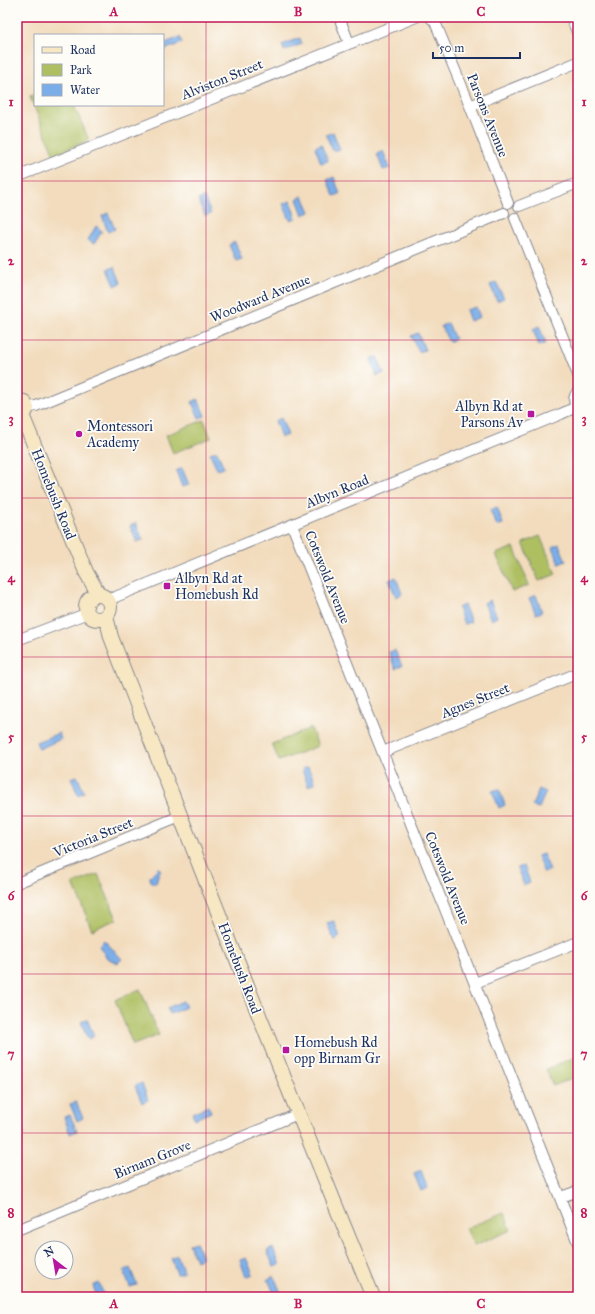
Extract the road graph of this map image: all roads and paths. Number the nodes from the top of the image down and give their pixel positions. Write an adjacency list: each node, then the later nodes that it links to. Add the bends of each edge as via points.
1 (339, 17): 6 (street)
2 (416, 17): 6 (street, Alviston Street)
3 (430, 17): 8 (street, Parsons Avenue, via 435,22)
4 (571, 17): 5 (street)
5 (578, 34)
6 (350, 43): 9 (street, Alviston Street)
7 (578, 62): 8 (street)
8 (470, 106): 11 (street, Parsons Avenue)
9 (17, 177)
10 (578, 183): 12 (street)
11 (508, 203): 12 (street); 13 (street, via 503,208)
12 (519, 206): 14 (street, via 520,212)
13 (504, 213): 14 (street, via 509,219); 18 (street, Woodward Avenue)
14 (515, 218): 15 (street)
15 (578, 375)
16 (578, 391): 17 (street, via 574,399)
17 (577, 408): 19 (street, Albyn Road)
18 (21, 410): 20 (main road, Homebush Road, via 86,572)
19 (292, 525): 20 (street, Albyn Road); 24 (street, Cotswold Avenue)
20 (99, 597): 21 (main road, Homebush Road, via 110,608); 21 (main road, Homebush Road, via 88,601 86,606)
21 (98, 616): 22 (street); 25 (main road, Homebush Road, via 111,637)
22 (17, 640)
23 (578, 673): 24 (street, Agnes Street)
24 (383, 752): 28 (street, Cotswold Avenue)
25 (180, 816): 26 (street, Victoria Street); 29 (main road, Homebush Road)
26 (17, 883)
27 (578, 942): 28 (street)
28 (475, 983): 31 (street, Cotswold Avenue)
29 (298, 1114): 32 (street, Birnam Grove); 34 (main road, Homebush Road)
30 (578, 1191): 31 (street)
31 (561, 1197): 33 (street, Cotswold Avenue)
32 (17, 1230)
33 (578, 1243)
34 (373, 1297)

